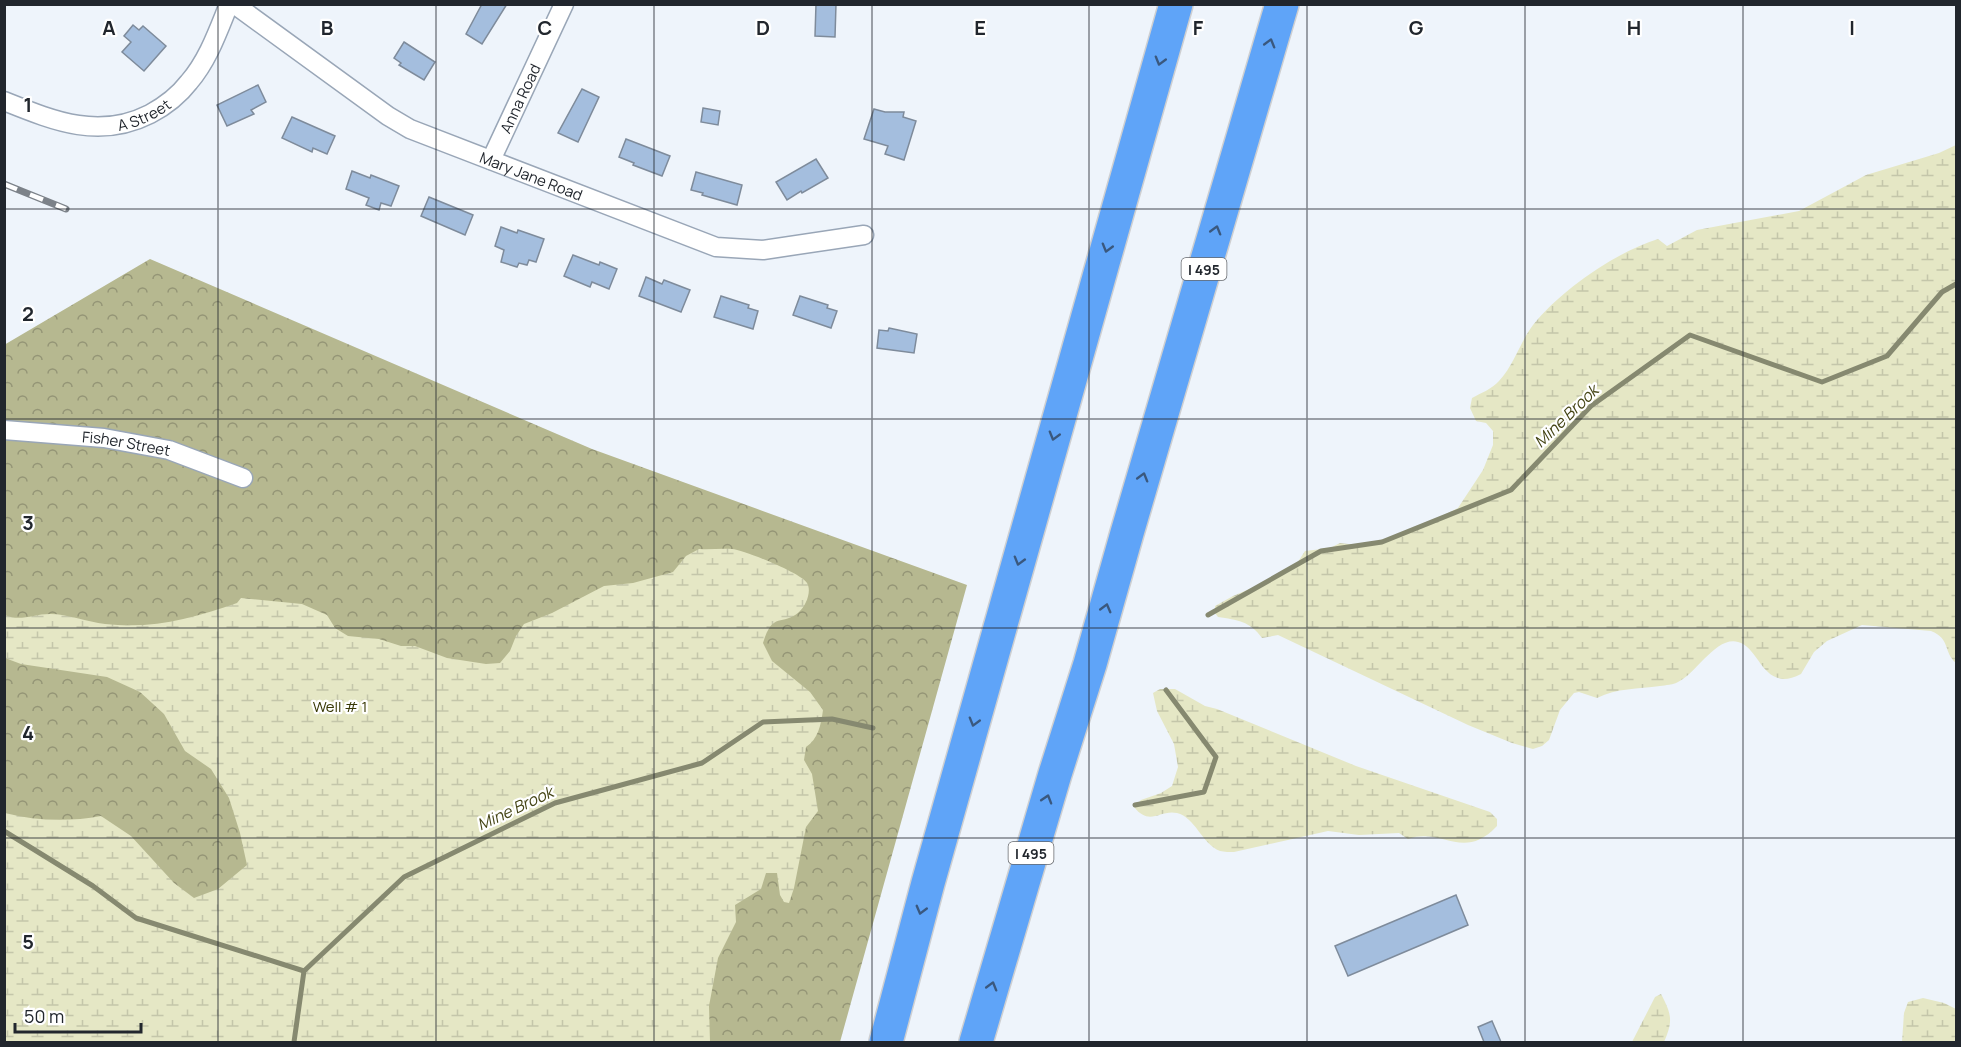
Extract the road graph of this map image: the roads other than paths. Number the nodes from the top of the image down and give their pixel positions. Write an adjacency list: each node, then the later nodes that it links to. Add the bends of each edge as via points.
1 (229, 4): 6 (street, A Street, via 190,82 177,96 139,119 95,128 48,118)
2 (234, 4): 7 (street, Mary Jane Road, via 388,116 410,129)
3 (564, 4): 7 (street, Anna Road)
4 (1176, 4): 11 (highway, one-way to 11)
5 (1282, 4): 12 (highway, I 495, one-way to 5)
6 (4, 101)
7 (491, 160): 8 (street, Mary Jane Road, via 716,247 763,250)
8 (864, 235)
9 (4, 430): 10 (street, Fisher Street, via 104,438 169,450)
10 (243, 478)
11 (886, 1042)
12 (976, 1042)

